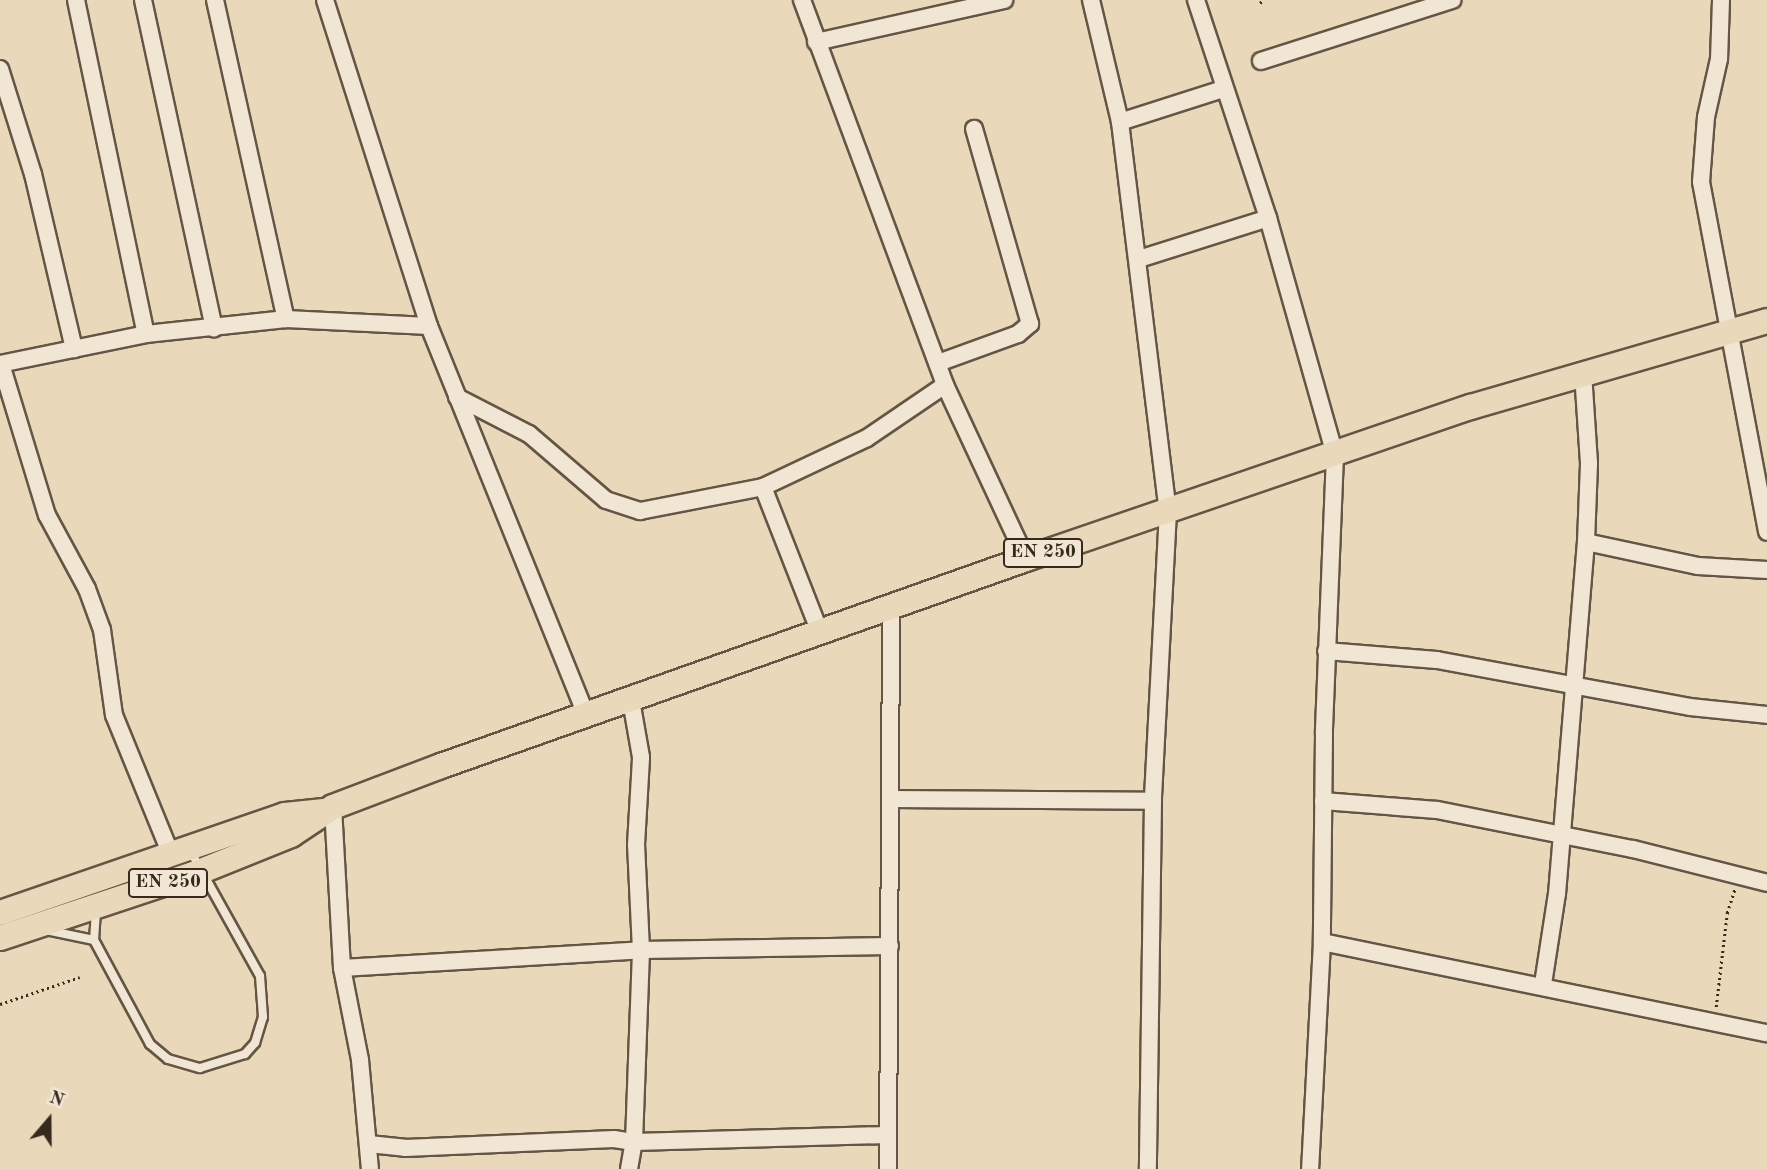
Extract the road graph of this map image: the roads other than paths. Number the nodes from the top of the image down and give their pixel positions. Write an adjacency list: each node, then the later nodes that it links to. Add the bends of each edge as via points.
1 (76, 0): 24 (street)
2 (143, 0): 22 (street)
3 (215, 0): 19 (street)
4 (325, 0): 21 (street)
5 (802, 0): 11 (street)
6 (1004, 0): 11 (street)
7 (1091, 0): 15 (street)
8 (1196, 0): 14 (street)
9 (1452, 0): 12 (street)
10 (1721, 0): 23 (street, via 1719,58 1706,117 1701,183)
11 (816, 42): 26 (street)
12 (1261, 61)
13 (0, 69): 25 (street, via 33,174)
14 (1223, 89): 15 (street); 17 (street)
15 (1119, 122): 18 (street)
16 (974, 130): 26 (street, via 1030,324 1018,334)
17 (1268, 218): 18 (street); 31 (street)
18 (1139, 259): 33 (street)
19 (286, 319): 21 (street); 22 (street)
20 (1767, 321): 23 (main road, EN 250)
21 (429, 326): 30 (street)
22 (214, 328): 24 (street)
23 (1727, 331): 28 (main road, EN 250); 34 (street)
24 (146, 334): 25 (street)
25 (74, 349): 27 (street)
26 (938, 363): 29 (street)
27 (1, 364): 50 (street, via 47,515 87,589 102,630 114,715)
28 (1583, 373): 31 (main road, EN 250); 35 (street, via 1589,463)
29 (945, 385): 32 (street, via 867,438); 36 (street)
30 (457, 397): 32 (street, via 529,434 606,500 640,511); 43 (street)
31 (1335, 455): 33 (main road, EN 250); 40 (street)
32 (763, 487): 39 (street)
33 (1168, 510): 36 (main road, EN 250); 46 (street)
34 (1767, 532)
35 (1586, 541): 37 (street, via 1698,566); 41 (street)
36 (1026, 559): 38 (main road, EN 250)
37 (1767, 570)
38 (891, 608): 39 (main road, EN 250); 45 (street)
39 (821, 635): 42 (main road, EN 250)
40 (1326, 651): 41 (street, via 1437,660); 47 (street)
41 (1572, 686): 44 (street); 49 (street)
42 (631, 700): 43 (main road, EN 250); 61 (street, via 641,757 636,845)
43 (586, 714): 48 (main road, EN 250)
44 (1767, 715)
45 (890, 799): 46 (street); 60 (street)
46 (1153, 801): 71 (street)
47 (1323, 801): 49 (street, via 1437,810); 59 (street)
48 (330, 809): 50 (main road, EN 250, via 285,815); 51 (main road, EN 250, via 291,835); 62 (street)
49 (1562, 834): 53 (street); 63 (street)
50 (180, 851): 51 (lane); 52 (main road, EN 250)
51 (202, 870): 54 (main road, EN 250); 58 (lane, via 260,976 263,1017 255,1043 245,1054 200,1068 168,1059 150,1044)
52 (101, 878): 54 (lane); 55 (main road, EN 250)
53 (1767, 883)
54 (98, 904): 56 (main road, EN 250); 58 (lane)
55 (0, 913)
56 (33, 927): 57 (main road, EN 250); 58 (lane)
57 (0, 938)
58 (94, 940)
59 (1322, 942): 63 (street); 72 (street)
60 (890, 946): 61 (street); 65 (street)
61 (641, 950): 62 (street); 66 (street)
62 (342, 968): 67 (street, via 360,1060)
63 (1543, 984): 64 (street)
64 (1767, 1033)
65 (888, 1135): 66 (street); 70 (street)
66 (634, 1142): 67 (street, via 614,1139 405,1149); 69 (street)
67 (369, 1144): 68 (street)
68 (370, 1169)
69 (629, 1169)
70 (888, 1169)
71 (1148, 1169)
72 (1310, 1169)

